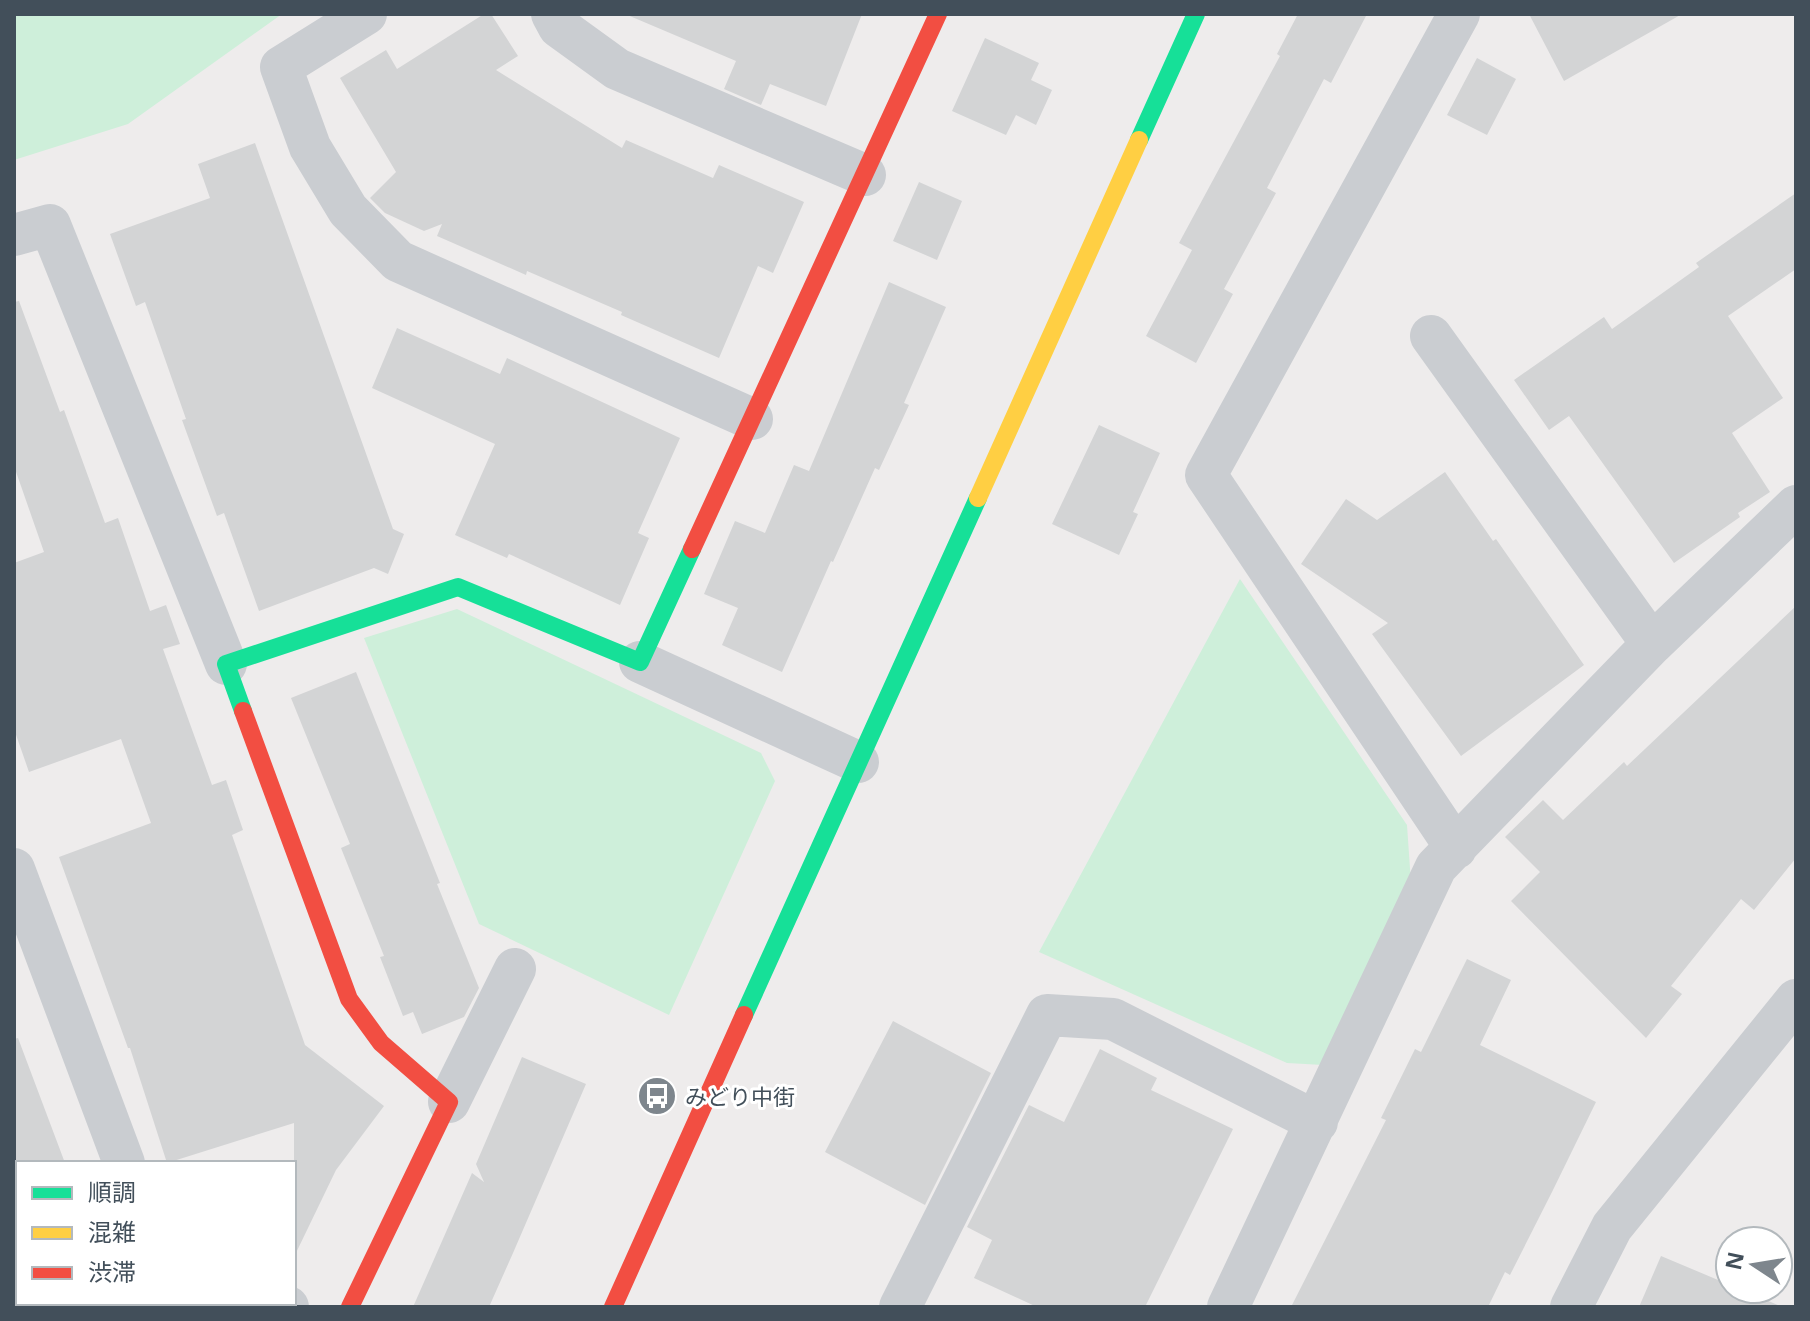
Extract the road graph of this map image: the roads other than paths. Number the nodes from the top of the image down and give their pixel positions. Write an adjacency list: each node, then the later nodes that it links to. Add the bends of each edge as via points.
1 (366, 14): 9 (street, via 281,67 310,147 348,210 398,261)
2 (552, 14): 6 (street, via 559,27 617,69)
3 (938, 14): 6 (street)
4 (1196, 14): 14 (street)
5 (1459, 14): 15 (street, via 1206,475)
6 (865, 175): 9 (street)
7 (14, 235): 13 (street, via 50,225)
8 (1431, 336): 11 (street)
9 (752, 419): 12 (street)
10 (1796, 506): 11 (street)
11 (1652, 644): 15 (street)
12 (640, 662): 13 (street, via 458,587); 14 (street)
13 (226, 664): 19 (street, via 349,999 381,1043)
14 (858, 762): 23 (street)
15 (1456, 848): 20 (street, via 1436,867)
16 (14, 869): 21 (street)
17 (515, 969): 19 (street)
18 (1796, 1000): 26 (street, via 1612,1227)
19 (449, 1102): 22 (street)
20 (1317, 1122): 24 (street, via 1113,1019 1047,1015); 25 (street)
21 (123, 1161)
22 (350, 1307)
23 (613, 1307)
24 (900, 1307)
25 (1228, 1307)
26 (1571, 1307)

